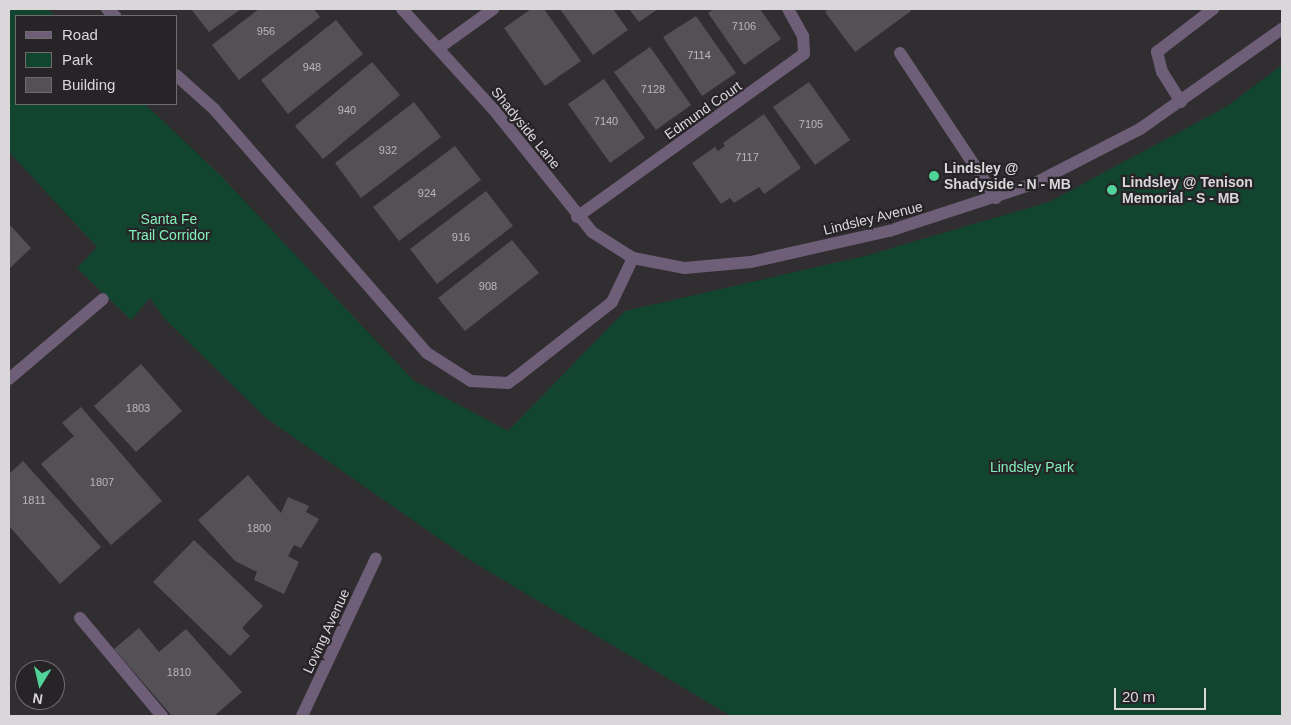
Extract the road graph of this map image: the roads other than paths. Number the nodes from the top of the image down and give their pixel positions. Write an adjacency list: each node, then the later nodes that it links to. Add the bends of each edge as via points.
1 (402, 9): 6 (street, Shadyside Lane)
2 (493, 9): 6 (street)
3 (788, 9): 11 (street, Edmund Court, via 804,36 804,54)
4 (1213, 9): 9 (street, via 1157,52 1162,72)
5 (1282, 29): 9 (street, Lindsley Avenue)
6 (439, 48): 11 (street, Shadyside Lane)
7 (900, 53): 10 (street)
8 (178, 77): 12 (street, via 226,123 427,353 471,380 508,383 519,375 612,302)
9 (1181, 102): 10 (street, Lindsley Avenue, via 1100,153)
10 (996, 198): 12 (street, Lindsley Avenue, via 889,231 751,262 685,268)
11 (577, 217): 12 (street, Shadyside Lane, via 609,246)
12 (633, 258)
13 (103, 299): 14 (street)
14 (9, 379)
15 (376, 558): 18 (street, Loving Avenue)
16 (80, 618): 17 (street)
17 (162, 716)
18 (302, 716)

